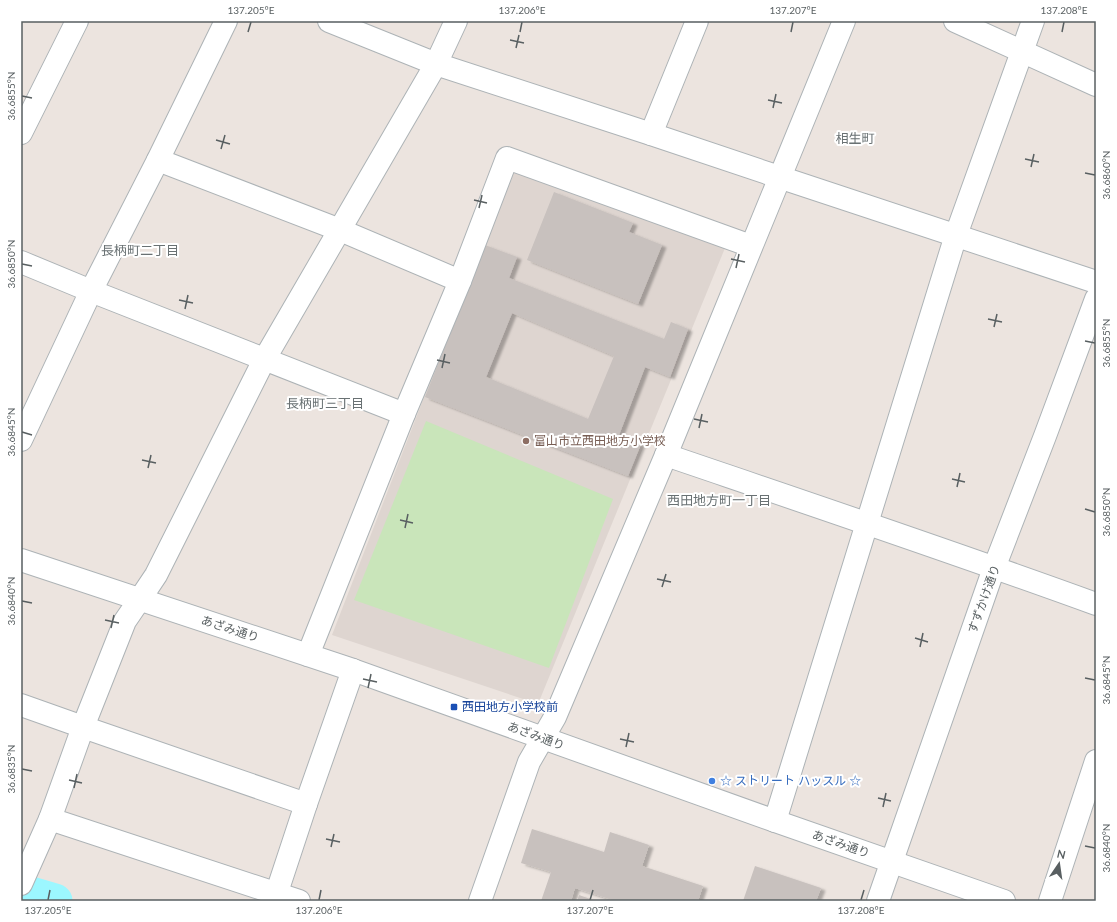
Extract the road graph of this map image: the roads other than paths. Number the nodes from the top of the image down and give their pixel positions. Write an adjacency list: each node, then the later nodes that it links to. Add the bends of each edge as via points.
1 (77, 21): 12 (street)
2 (226, 21): 14 (street)
3 (329, 21): 10 (street)
4 (456, 21): 10 (street)
5 (697, 21): 13 (street)
6 (844, 21): 15 (street)
7 (955, 21): 9 (street)
8 (1032, 21): 9 (street)
9 (1021, 51): 11 (street); 17 (street)
10 (436, 64): 13 (street); 16 (street)
11 (1096, 85)
12 (21, 133)
13 (651, 134): 15 (street)
14 (158, 160): 16 (street); 22 (street)
15 (779, 177): 17 (street); 18 (street)
16 (340, 230): 20 (street); 24 (street)
17 (956, 235): 21 (street); 28 (street)
18 (751, 246): 20 (street, via 507,158); 27 (street)
19 (21, 262): 22 (street)
20 (460, 281): 25 (street)
21 (1096, 282)
22 (91, 291): 24 (street); 26 (street)
23 (1096, 299): 30 (street, すずかけ通り)
24 (264, 360): 25 (street); 31 (street, via 156,575)
25 (404, 414): 33 (street)
26 (21, 440)
27 (666, 455): 28 (street); 37 (street, via 555,717)
28 (867, 523): 30 (street); 41 (street)
29 (21, 560): 31 (street, あざみ通り)
30 (994, 568): 32 (street); 42 (street, すずかけ通り)
31 (140, 599): 33 (street, あざみ通り); 36 (street, via 125,621)
32 (1096, 604)
33 (308, 655): 34 (street, あざみ通り)
34 (353, 670): 37 (street, あざみ通り); 39 (street)
35 (21, 705): 36 (street)
36 (83, 727): 39 (street); 40 (street)
37 (543, 739): 41 (street, あざみ通り); 46 (street, via 529,762)
38 (1096, 761): 49 (street)
39 (306, 804): 44 (street)
40 (50, 819): 43 (street); 44 (street)
41 (775, 822): 42 (street, あざみ通り)
42 (892, 861): 47 (street, すずかけ通り); 48 (street, あざみ通り)
43 (24, 871)
44 (275, 897): 45 (street)
45 (300, 901)
46 (480, 901)
47 (878, 901)
48 (1004, 901)
49 (1050, 901)

